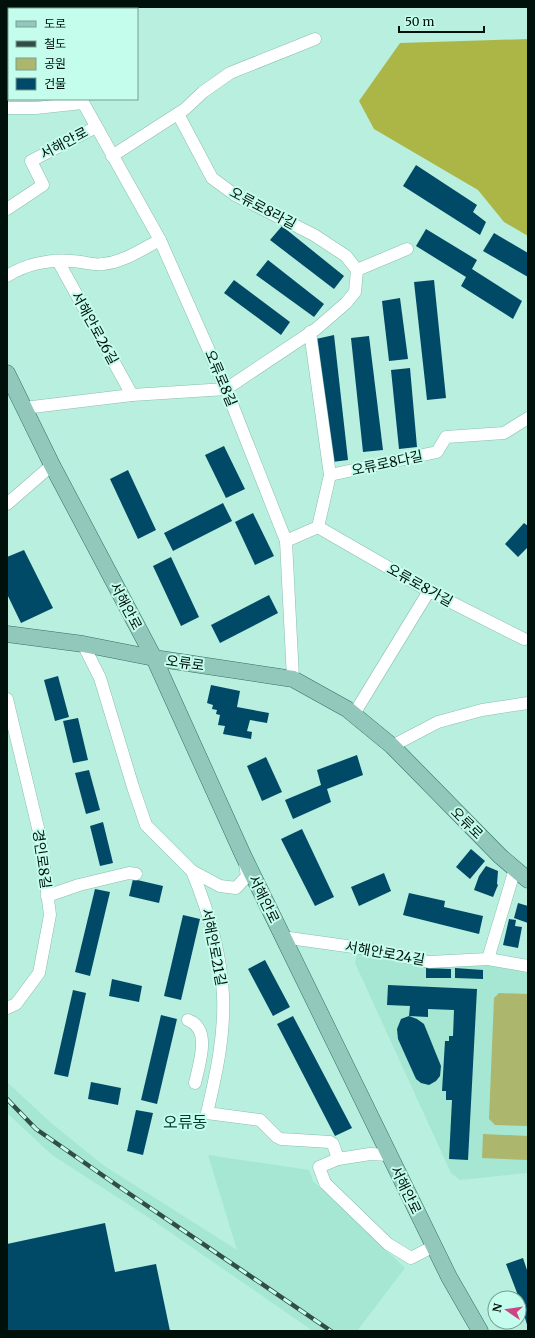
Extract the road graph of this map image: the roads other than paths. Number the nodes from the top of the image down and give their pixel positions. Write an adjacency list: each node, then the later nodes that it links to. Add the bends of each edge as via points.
1 (315, 39): 5 (street, via 230,73)
2 (82, 101): 3 (street); 6 (street, 오류로8길)
3 (27, 104): 4 (street)
4 (7, 108)
5 (178, 114): 7 (street); 12 (street, 오류로8라길, via 212,178 235,195 314,235 346,256)
6 (96, 127): 7 (street, 오류로8길); 8 (street, 서해안로, via 31,161 43,185)
7 (112, 156): 9 (street, 오류로8길)
8 (7, 209)
9 (160, 240): 11 (street, via 122,260 102,265); 16 (street, 오류로8길)
10 (407, 249): 12 (street)
11 (58, 261): 13 (street, via 48,261 17,270); 17 (street, 서해안로26길)
12 (358, 270): 14 (street, via 355,292 346,303)
13 (7, 276)
14 (310, 332): 16 (street); 21 (street)
15 (7, 373): 18 (main road, 서해안로)
16 (226, 389): 17 (street); 24 (street, 오류로8길)
17 (132, 396): 18 (street)
18 (24, 408): 20 (main road, 서해안로)
19 (528, 418): 21 (street, 오류로8다길, via 504,433 446,437 437,452)
20 (52, 465): 22 (street); 29 (main road, 서해안로)
21 (330, 475): 23 (street)
22 (7, 504)
23 (318, 527): 24 (street); 25 (street, 오류로8가길)
24 (286, 541): 30 (street, 오류로8길)
25 (430, 591): 27 (street, 오류로8가길); 33 (street)
26 (7, 634): 28 (main road, 오류로)
27 (524, 640)
28 (83, 644): 29 (main road, 오류로); 37 (street, 서해안로21길, via 100,678 146,825)
29 (154, 658): 30 (main road, 오류로); 35 (main road, 서해안로)
30 (293, 679): 33 (main road, 오류로)
31 (7, 699): 40 (street, 경인로8길, via 40,836)
32 (528, 703): 34 (street, via 482,710 438,722)
33 (354, 714): 34 (main road, 오류로)
34 (392, 746): 36 (main road, 오류로)
35 (243, 855): 37 (street, 서해안로21길, via 247,876 236,888 220,886); 41 (main road, 서해안로)
36 (515, 869): 39 (main road, 오류로); 42 (street)
37 (192, 870): 48 (street, 서해안로21길, via 205,902 214,937 223,996 220,1058 208,1113 260,1120 281,1139 330,1142 334,1144)
38 (136, 874): 40 (street, via 128,873 79,885)
39 (528, 880)
40 (47, 896): 44 (street, 경인로8길, via 50,915 39,973 16,1004)
41 (282, 937): 42 (street, 서해안로24길, via 368,949 429,962); 47 (main road, 서해안로)
42 (488, 959): 43 (street, 서해안로24길)
43 (528, 966)
44 (7, 1008)
45 (188, 1020): 46 (street, via 195,1022 202,1033)
46 (195, 1083)
47 (389, 1155): 48 (street, via 370,1154); 49 (main road, 서해안로)
48 (338, 1159): 49 (street, via 319,1168 325,1183 388,1244 411,1258)
49 (434, 1246): 50 (main road, 서해안로)
50 (480, 1331)

